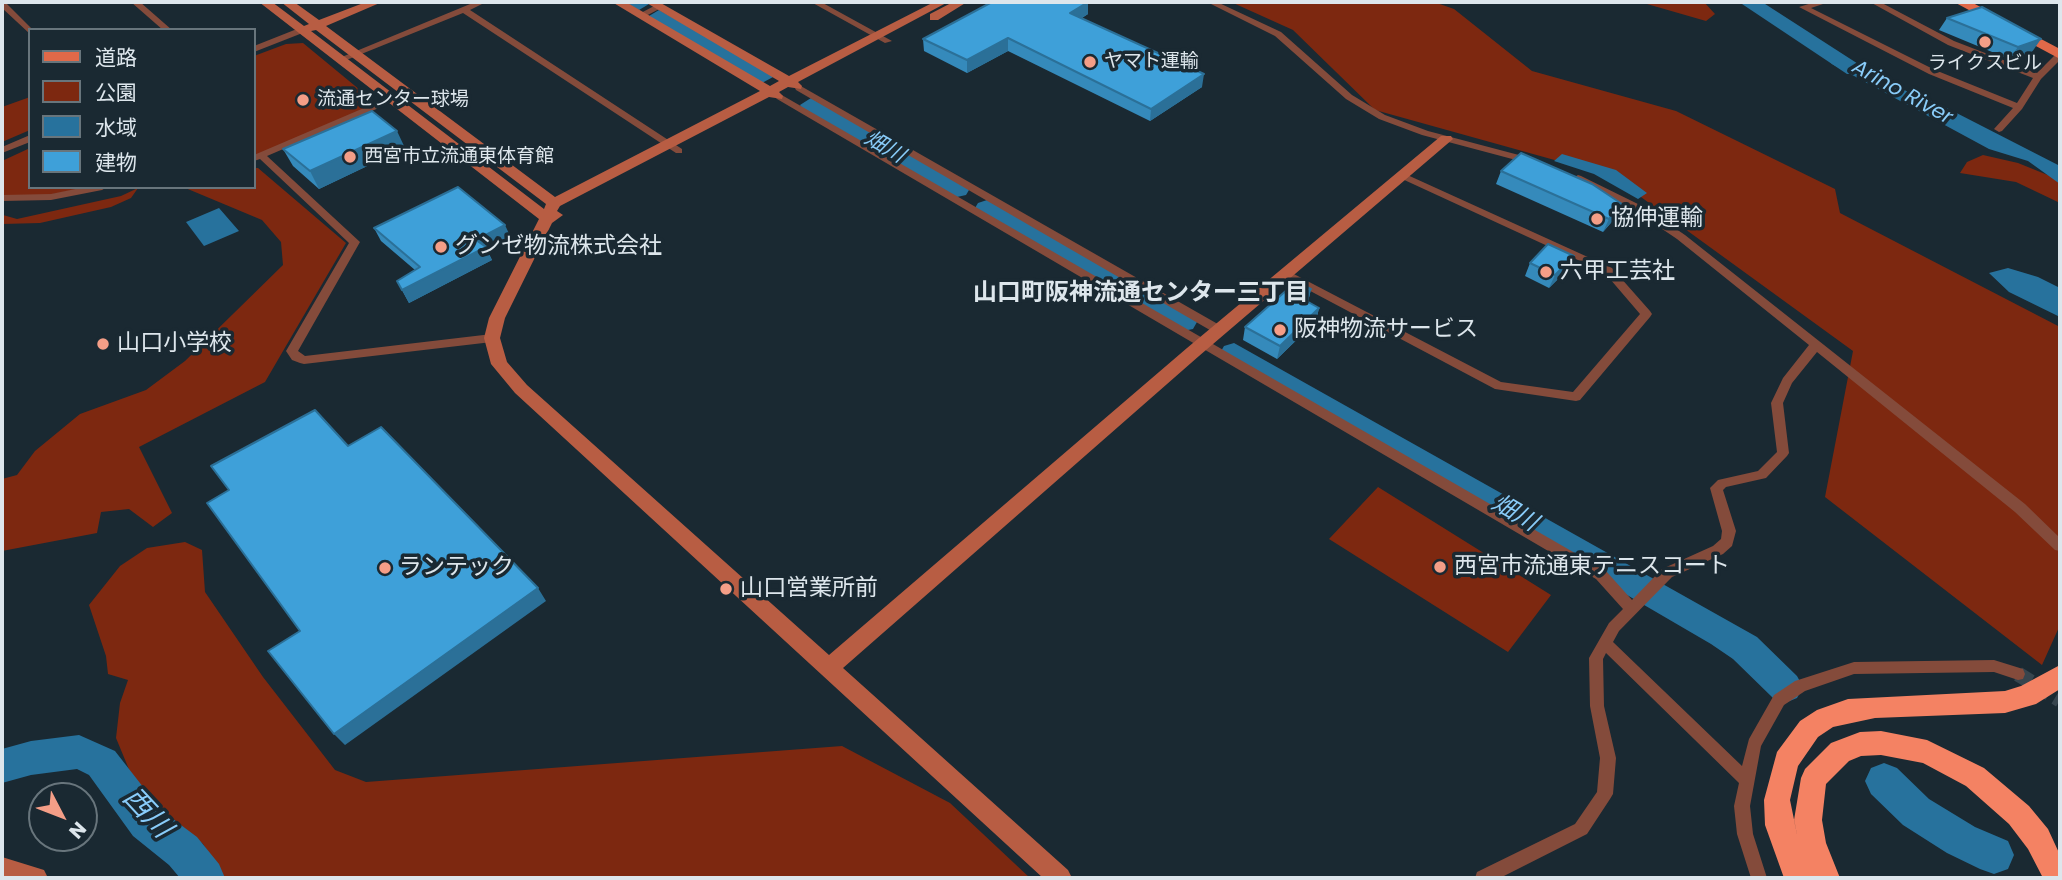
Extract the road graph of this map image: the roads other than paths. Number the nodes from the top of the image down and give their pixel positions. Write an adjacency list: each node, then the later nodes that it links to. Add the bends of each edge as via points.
1 (135, 2): 19 (street)
2 (265, 2): 21 (street)
3 (287, 2): 18 (street)
4 (376, 2): 18 (street)
5 (482, 2): 16 (street)
6 (618, 2): 17 (street)
7 (815, 2): 22 (street)
8 (942, 2): 22 (street)
9 (961, 2): 22 (street)
10 (1211, 2): 34 (street, via 1278,34 1364,107)
11 (1825, 2): 31 (street, via 1800,8 1922,67)
12 (1874, 2): 27 (street, via 1951,43)
13 (1961, 2): 25 (main road)
14 (2, 4): 20 (street)
15 (655, 4): 17 (street); 28 (street)
16 (463, 9): 24 (street); 35 (street)
17 (641, 15): 29 (street)
18 (317, 24): 21 (street); 24 (street)
19 (166, 28)
20 (28, 30)
21 (302, 30): 23 (street); 26 (street)
22 (883, 38): 28 (street)
23 (256, 48)
24 (356, 53): 26 (street); 44 (street)
25 (2060, 55): 27 (street)
26 (341, 59): 30 (street)
27 (2038, 77): 31 (street)
28 (794, 85): 29 (street); 42 (street)
29 (775, 94): 35 (street); 45 (street)
30 (392, 99): 37 (street); 46 (street)
31 (2019, 107): 32 (street)
32 (1999, 129)
33 (28, 139): 36 (street)
34 (1446, 139): 38 (street); 40 (street)
35 (673, 147): 44 (street); 46 (street)
36 (2, 150)
37 (258, 157): 49 (street, via 355,242 292,351 296,357 304,360)
38 (1545, 165)
39 (1568, 174): 51 (street, via 1659,221)
40 (1404, 176): 47 (street); 47 (street, via 1608,270 1646,314 1576,397 1499,386)
41 (92, 189): 43 (street, via 51,197)
42 (978, 191): 45 (street); 48 (street)
43 (2, 198)
44 (554, 203): 46 (street)
45 (959, 204): 50 (street)
46 (548, 219): 49 (street, via 497,318)
47 (1286, 274): 48 (street)
48 (1219, 330): 50 (street)
49 (492, 338): 55 (street, via 499,364 521,389)
50 (1202, 344): 53 (street, via 1601,575); 55 (street)
51 (1815, 346): 52 (street, via 2020,508); 53 (street, via 1787,381 1777,403 1783,453 1762,475 1716,488 1727,542 1667,573)
52 (2060, 546)
53 (1631, 609): 54 (street)
54 (1604, 642): 58 (street); 62 (street, via 1596,658 1597,706 1608,758 1605,794 1581,829)
55 (830, 667): 61 (street)
56 (2018, 674): 58 (street, via 1993,666 1854,668 1800,686 1779,700 1766,719 1754,744)
57 (2060, 676): 64 (highway, via 2027,696 2005,702 1861,709 1826,718 1808,729 1786,761 1777,800 1779,825)
58 (1746, 780): 63 (street, via 1742,806 1745,834)
59 (2, 868): 60 (street)
60 (36, 878)
61 (1060, 878)
62 (1483, 878)
63 (1759, 878)
64 (1798, 878)
65 (1826, 878): 66 (highway, via 1808,820 1814,778 1840,752 1860,744 1881,743 1927,752 1975,777 2019,815 2038,839)
66 (2057, 878)

